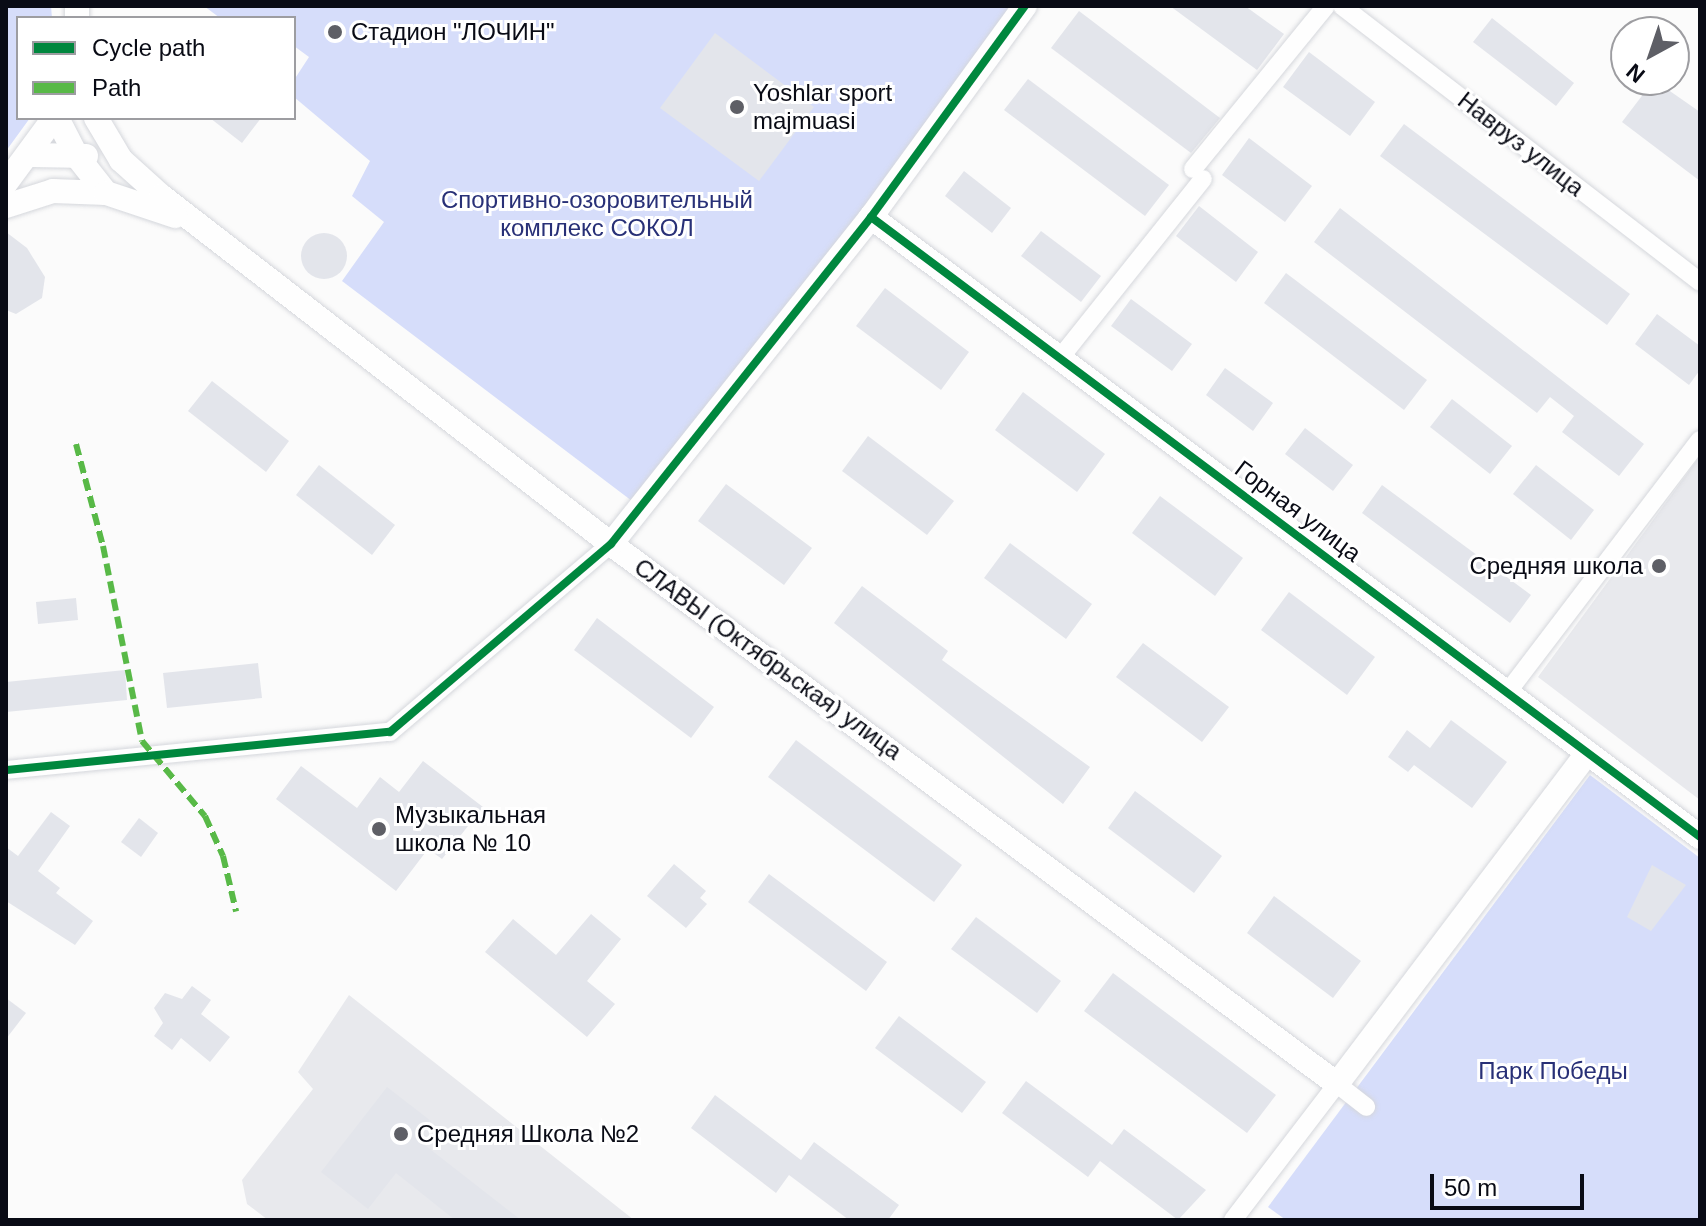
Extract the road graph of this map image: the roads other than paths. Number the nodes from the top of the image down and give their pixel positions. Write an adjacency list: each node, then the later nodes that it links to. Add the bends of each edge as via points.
1 (1025, 6): 15 (main road)
2 (1326, 6): 18 (street)
3 (1342, 6): 17 (street, Навруз улица)
4 (55, 120): 8 (main road)
5 (57, 120): 9 (main road)
6 (87, 120): 9 (main road)
7 (97, 120): 10 (main road)
8 (31, 155): 9 (main road); 11 (main road)
9 (76, 155): 10 (main road); 12 (main road); 13 (main road)
10 (121, 160): 16 (main road, СЛАВЫ (Октябрьская) улица)
11 (6, 183)
12 (53, 191): 13 (main road); 14 (main road)
13 (106, 193): 16 (main road)
14 (6, 206)
15 (871, 217): 18 (main road, Горная улица); 20 (main road)
16 (203, 228): 20 (main road, СЛАВЫ (Октябрьская) улица)
17 (1700, 282)
18 (1060, 358): 21 (main road, Горная улица)
19 (1700, 440): 21 (street)
20 (611, 544): 23 (street, via 390,732); 25 (main road, СЛАВЫ (Октябрьская) улица)
21 (1507, 693): 22 (main road, Горная улица)
22 (1587, 753): 24 (main road, Горная улица); 25 (main road)
23 (6, 770)
24 (1700, 837)
25 (1337, 1084): 26 (street); 27 (street)
26 (1366, 1107)
27 (1233, 1220)

